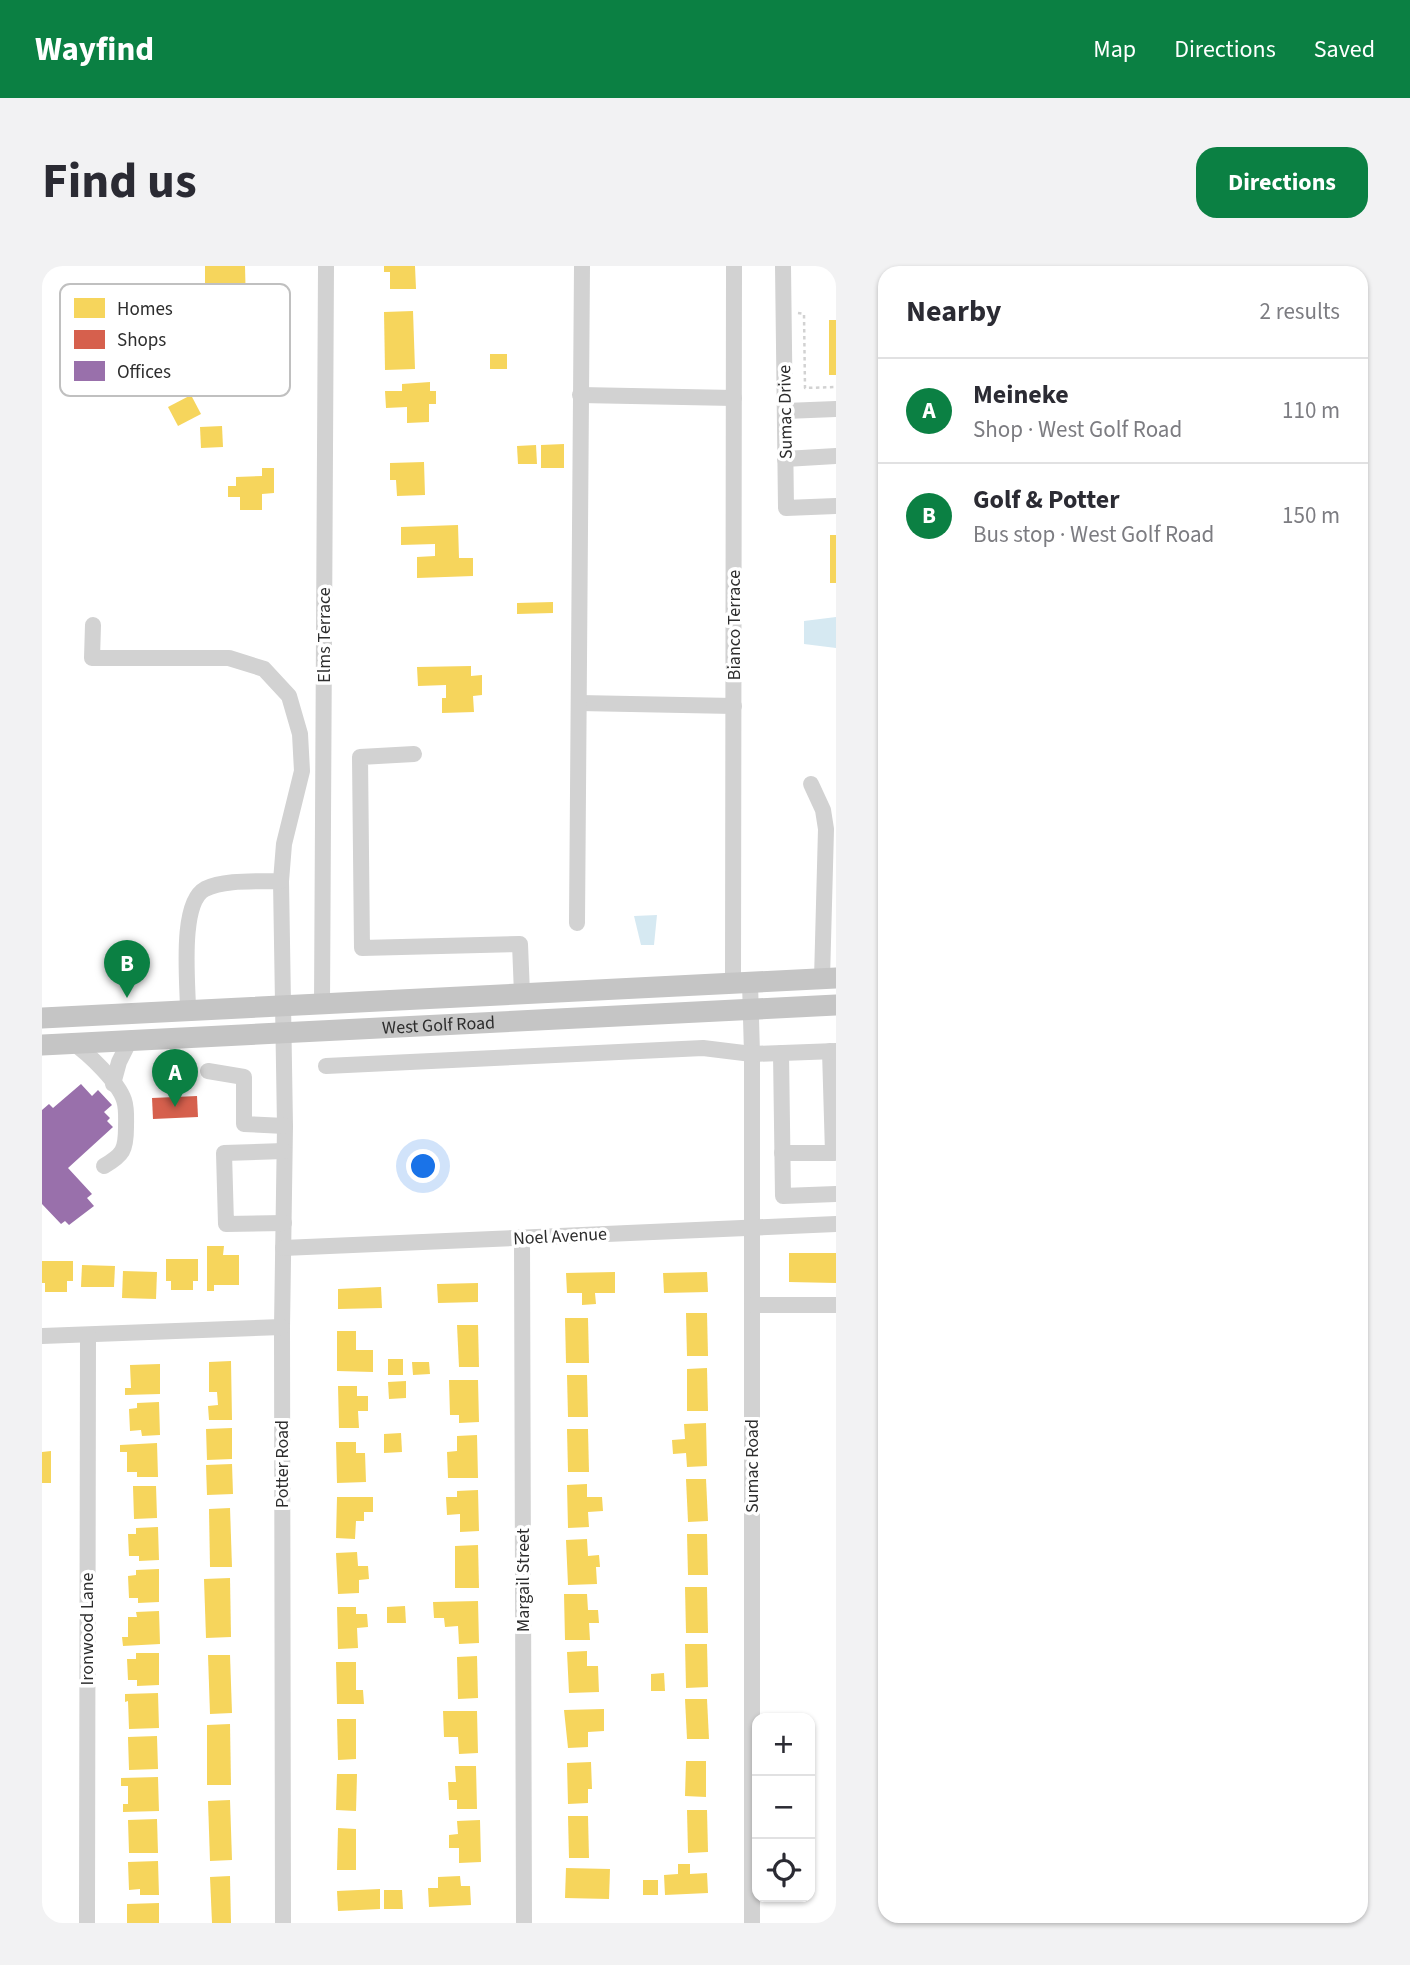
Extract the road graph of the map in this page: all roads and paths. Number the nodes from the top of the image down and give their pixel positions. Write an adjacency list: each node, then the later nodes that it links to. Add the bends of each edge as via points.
1 (326, 266): 24 (street, Elms Terrace)
2 (582, 266): 7 (street)
3 (734, 266): 8 (street, Bianco Terrace)
4 (783, 266): 10 (street, Sumac Drive)
5 (804, 314): 6 (path, via 805,388)
6 (836, 387)
7 (580, 395): 8 (street); 15 (street)
8 (734, 398): 16 (street, Bianco Terrace)
9 (836, 409): 10 (street)
10 (785, 411): 12 (street, Sumac Drive)
11 (836, 456): 12 (street)
12 (785, 459): 13 (street, Sumac Drive, via 786,508)
13 (836, 506)
14 (93, 625): 19 (street, Potter Road, via 92,658 229,658 264,669 289,696 300,734 302,771 284,844)
15 (579, 704): 16 (street); 20 (street)
16 (734, 706): 22 (street, Bianco Terrace)
17 (414, 754): 23 (street, via 360,757 362,948 520,944)
18 (811, 784): 21 (street, via 826,829)
19 (281, 881): 26 (street, Potter Road); 27 (street, via 235,882 205,889 194,899 188,921)
20 (577, 923)
21 (829, 978): 22 (main road, West Golf Road)
22 (741, 983): 23 (main road, West Golf Road); 28 (street, Bianco Terrace)
23 (522, 994): 24 (main road, West Golf Road)
24 (322, 1004): 26 (main road, West Golf Road)
25 (836, 1005): 28 (main road, West Golf Road)
26 (283, 1006): 27 (main road, West Golf Road); 30 (street, Potter Road)
27 (188, 1010): 29 (main road, West Golf Road)
28 (750, 1010): 30 (main road, West Golf Road); 36 (street, Sumac Road)
29 (42, 1018)
30 (284, 1032): 31 (main road, West Golf Road); 40 (street, Potter Road)
31 (130, 1040): 32 (main road, West Golf Road); 39 (street)
32 (73, 1043): 33 (main road, West Golf Road); 39 (street)
33 (42, 1045)
34 (833, 1051): 35 (street); 42 (street)
35 (781, 1053): 36 (street); 43 (street)
36 (752, 1054): 37 (street, via 703,1048); 48 (street, Sumac Road)
37 (326, 1066)
38 (208, 1071): 40 (street, via 244,1076 244,1124)
39 (113, 1084): 44 (street, via 126,1108 125,1144 120,1157)
40 (285, 1126): 41 (street, Potter Road)
41 (284, 1151): 46 (street, Potter Road); 46 (street, via 224,1153 226,1224)
42 (834, 1152): 43 (street)
43 (782, 1153): 45 (street, via 783,1196)
44 (104, 1166)
45 (836, 1194)
46 (284, 1223): 50 (street, Potter Road)
47 (836, 1224): 48 (street, Noel Avenue)
48 (752, 1227): 49 (street, Noel Avenue); 51 (street, Sumac Road)
49 (522, 1237): 50 (street, Noel Avenue); 58 (street, Margail Street)
50 (283, 1248): 53 (street, Potter Road)
51 (752, 1305): 52 (street); 59 (street, Sumac Road)
52 (836, 1305)
53 (282, 1327): 54 (street); 57 (street, Potter Road)
54 (88, 1335): 55 (street); 56 (street, Ironwood Lane)
55 (42, 1336)
56 (87, 1923)
57 (283, 1923)
58 (524, 1923)
59 (752, 1923)

